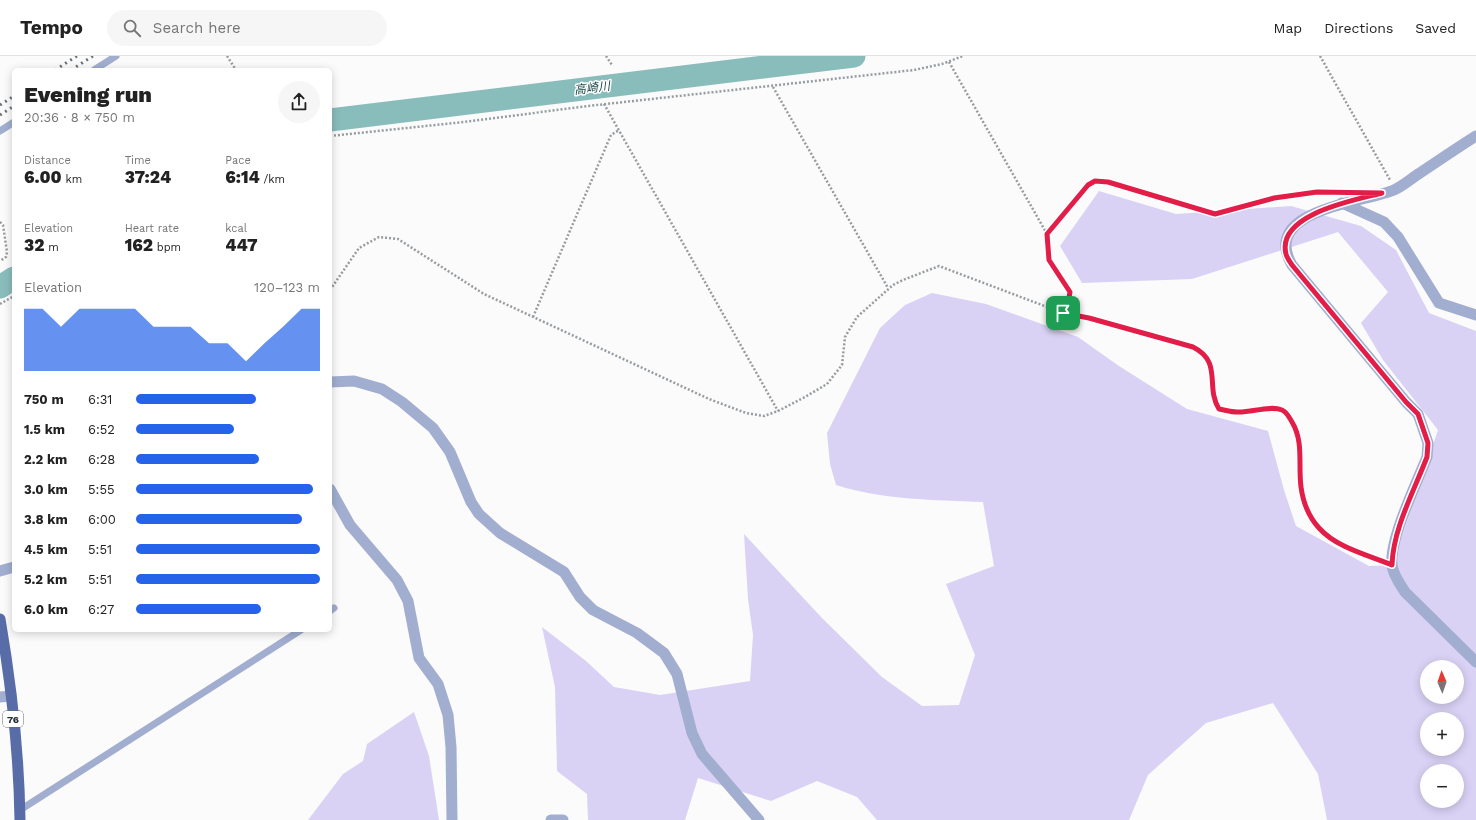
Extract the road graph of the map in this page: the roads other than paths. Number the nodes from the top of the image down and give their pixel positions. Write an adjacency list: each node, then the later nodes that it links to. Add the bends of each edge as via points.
1 (116, 56): 2 (lane)
2 (97, 68)
3 (12, 123): 4 (lane)
4 (0, 131)
5 (1476, 136): 6 (street, via 1395,190)
6 (1342, 203): 7 (street, via 1384,222 1398,237 1439,302); 14 (street, via 1296,224 1285,243 1286,255 1418,414 1428,443 1427,457 1397,533 1392,565 1405,592)
7 (1476, 315)
8 (332, 382): 20 (street, via 354,381 382,389 402,402 433,428 450,452 479,514 500,533 564,572 580,597 593,610 637,633 664,653 676,674 692,733 702,754)
9 (332, 493): 17 (street, via 350,525 397,580 408,601 419,658 438,684 448,715)
10 (12, 568): 11 (street)
11 (0, 572)
12 (0, 619): 15 (main road, 76)
13 (298, 632): 16 (lane)
14 (1476, 662)
15 (5, 696): 16 (main road, 76)
16 (20, 815)
17 (452, 820)
18 (551, 820): 19 (street)
19 (563, 820)
20 (759, 820)

